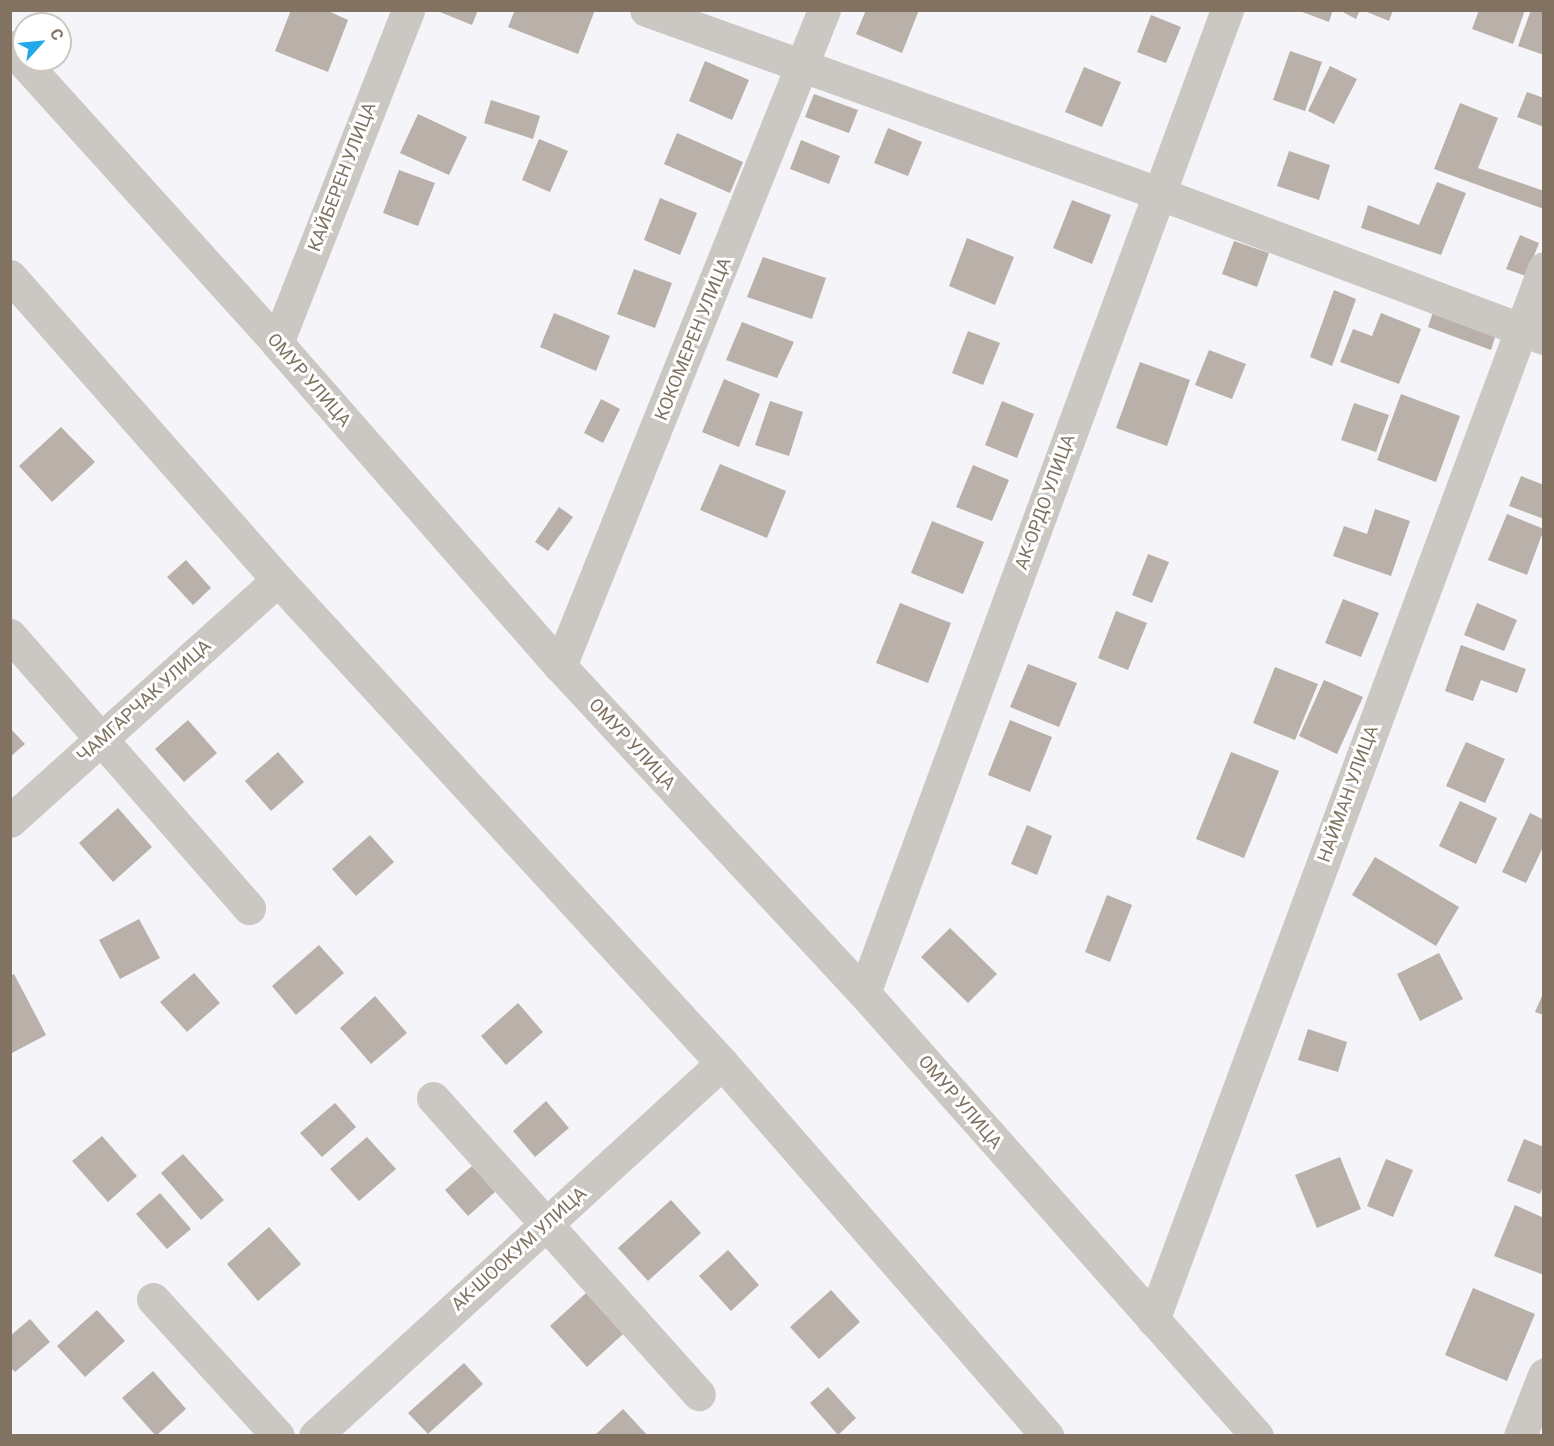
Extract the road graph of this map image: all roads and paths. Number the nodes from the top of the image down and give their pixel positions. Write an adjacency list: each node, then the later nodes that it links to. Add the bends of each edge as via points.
1 (408, 10): 11 (street, КАЙБЕРЕН УЛИЦА)
2 (646, 10): 6 (street)
3 (824, 10): 6 (street, КОКОМЕРЕН УЛИЦА)
4 (1227, 10): 7 (street, АК-ОРДО УЛИЦА)
5 (10, 47): 11 (street, ОМУР УЛИЦА)
6 (802, 69): 7 (street); 14 (street, КОКОМЕРЕН УЛИЦА)
7 (1158, 193): 10 (street); 18 (street, АК-ОРДО УЛИЦА)
8 (1544, 268): 10 (street, НАЙМАН УЛИЦА)
9 (10, 276): 12 (street)
10 (1532, 333): 23 (street, НАЙМАН УЛИЦА)
11 (277, 343): 14 (street, ОМУР УЛИЦА)
12 (278, 580): 15 (street, ЧАМГАРЧАК УЛИЦА); 19 (street)
13 (10, 635): 15 (street)
14 (560, 666): 18 (street, ОМУР УЛИЦА)
15 (101, 739): 16 (street, ЧАМГАРЧАК УЛИЦА); 17 (street)
16 (10, 821)
17 (249, 908)
18 (864, 993): 23 (street, ОМУР УЛИЦА)
19 (722, 1063): 21 (street, АК-ШООКУМ УЛИЦА); 28 (street)
20 (433, 1098): 21 (street)
21 (547, 1224): 25 (street); 27 (street, АК-ШООКУМ УЛИЦА)
22 (153, 1299): 26 (street)
23 (1153, 1320): 29 (street, ОМУР УЛИЦА)
24 (1544, 1375): 30 (street)
25 (699, 1394)
26 (278, 1436)
27 (315, 1436)
28 (1047, 1436)
29 (1257, 1436)
30 (1520, 1436)

